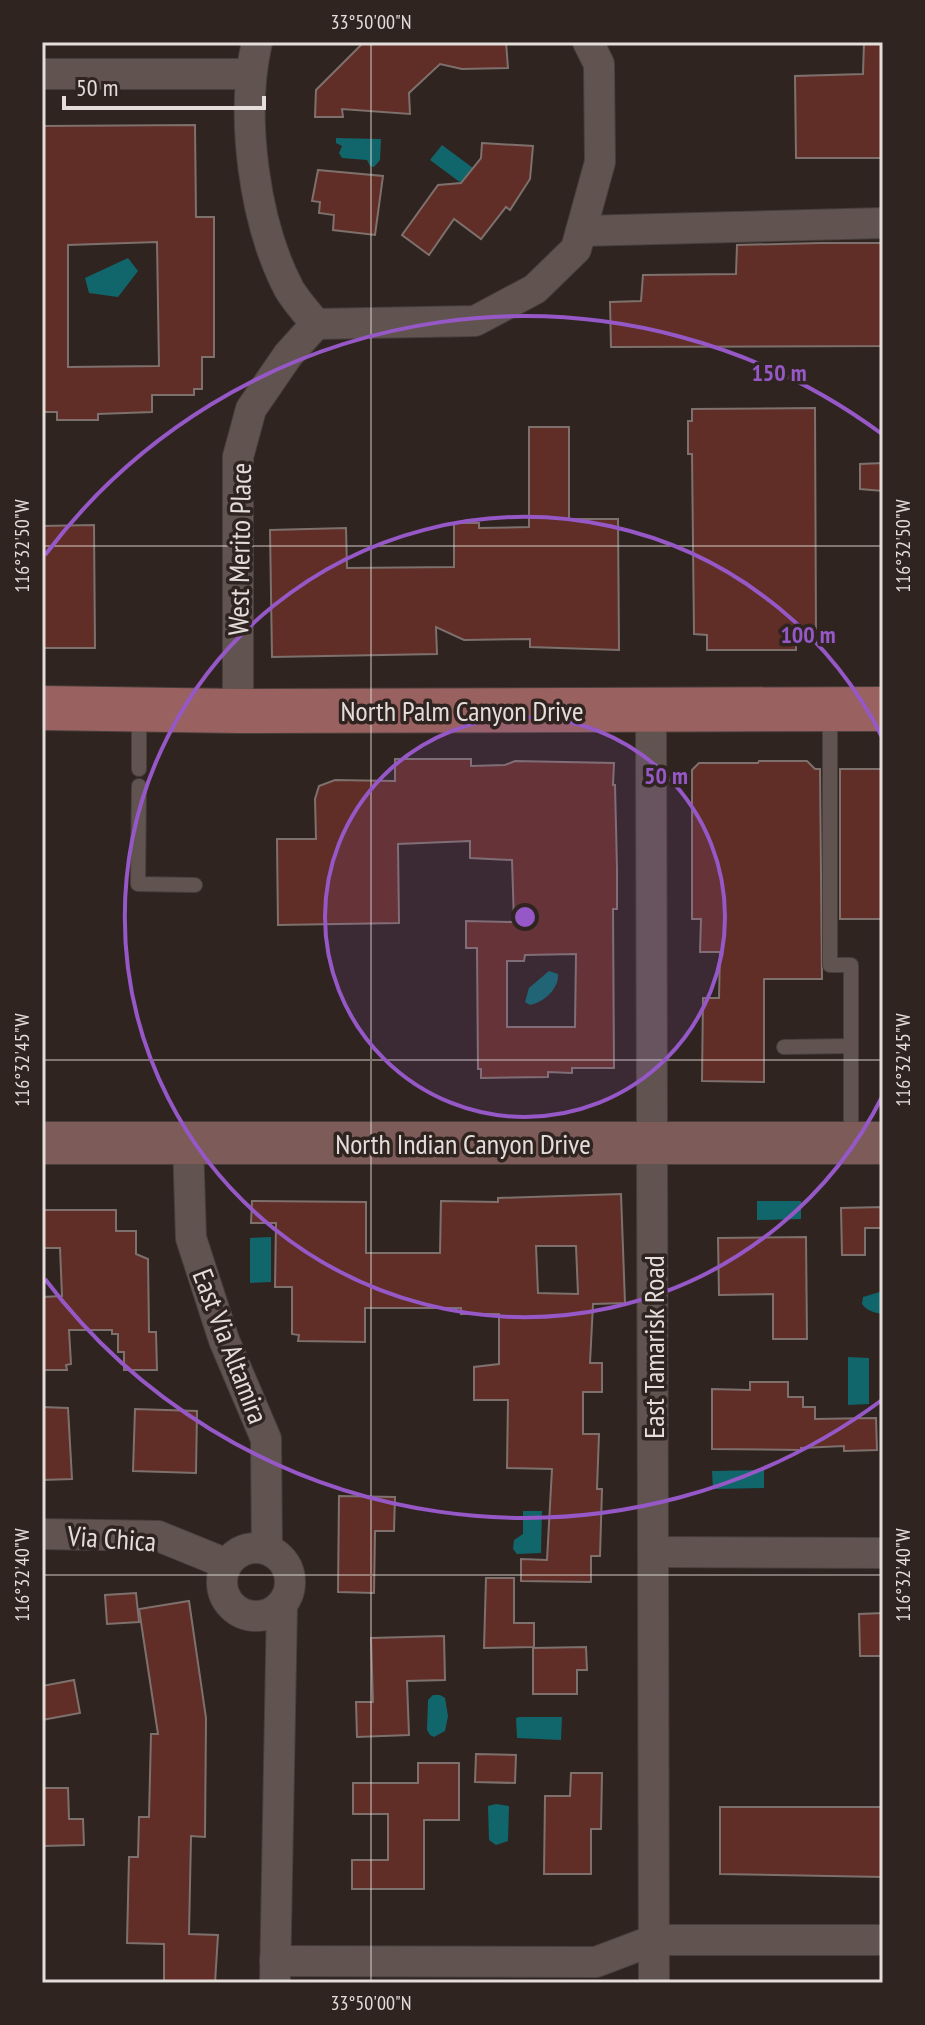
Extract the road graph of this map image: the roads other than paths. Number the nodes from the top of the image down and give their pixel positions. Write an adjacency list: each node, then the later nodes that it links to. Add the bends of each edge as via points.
1 (257, 42): 4 (street)
2 (599, 49): 6 (street, via 600,162)
3 (42, 74): 4 (street)
4 (250, 74): 7 (street, via 253,159 263,224 290,291)
5 (883, 223): 6 (street)
6 (581, 231): 7 (street, via 576,249 535,289 475,321)
7 (316, 324): 13 (street, West Merito Place, via 251,409 238,457)
8 (42, 708): 10 (main road, North Palm Canyon Drive)
9 (883, 709): 12 (main road, North Palm Canyon Drive)
10 (139, 710): 13 (main road, North Palm Canyon Drive); 14 (lane)
11 (651, 710): 12 (main road, North Palm Canyon Drive); 13 (main road, North Palm Canyon Drive); 22 (street, East Tamarisk Road)
12 (830, 710): 17 (lane, via 830,965 851,965)
13 (238, 711)
14 (139, 769)
15 (139, 786): 16 (lane, via 138,884)
16 (195, 885)
17 (851, 1046): 18 (lane); 21 (lane)
18 (784, 1047)
19 (42, 1143): 20 (main road, North Indian Canyon Drive)
20 (188, 1143): 22 (main road, North Indian Canyon Drive); 24 (street, East Via Altamira, via 191,1238 224,1340 266,1439)
21 (867, 1143): 22 (main road, North Indian Canyon Drive)
22 (652, 1144): 25 (street, East Tamarisk Road)
23 (42, 1534): 27 (street, Via Chica, via 158,1536)
24 (267, 1549): 27 (street, via 244,1550); 28 (street, via 289,1573)
25 (654, 1552): 26 (street); 29 (street, East Tamarisk Road)
26 (883, 1553)
27 (227, 1564): 28 (street, via 222,1587 232,1606 252,1616)
28 (282, 1604): 31 (street)
29 (654, 1940): 30 (street); 31 (street, via 596,1962); 32 (street, East Tamarisk Road)
30 (883, 1940)
31 (275, 1972)
32 (654, 1983)

